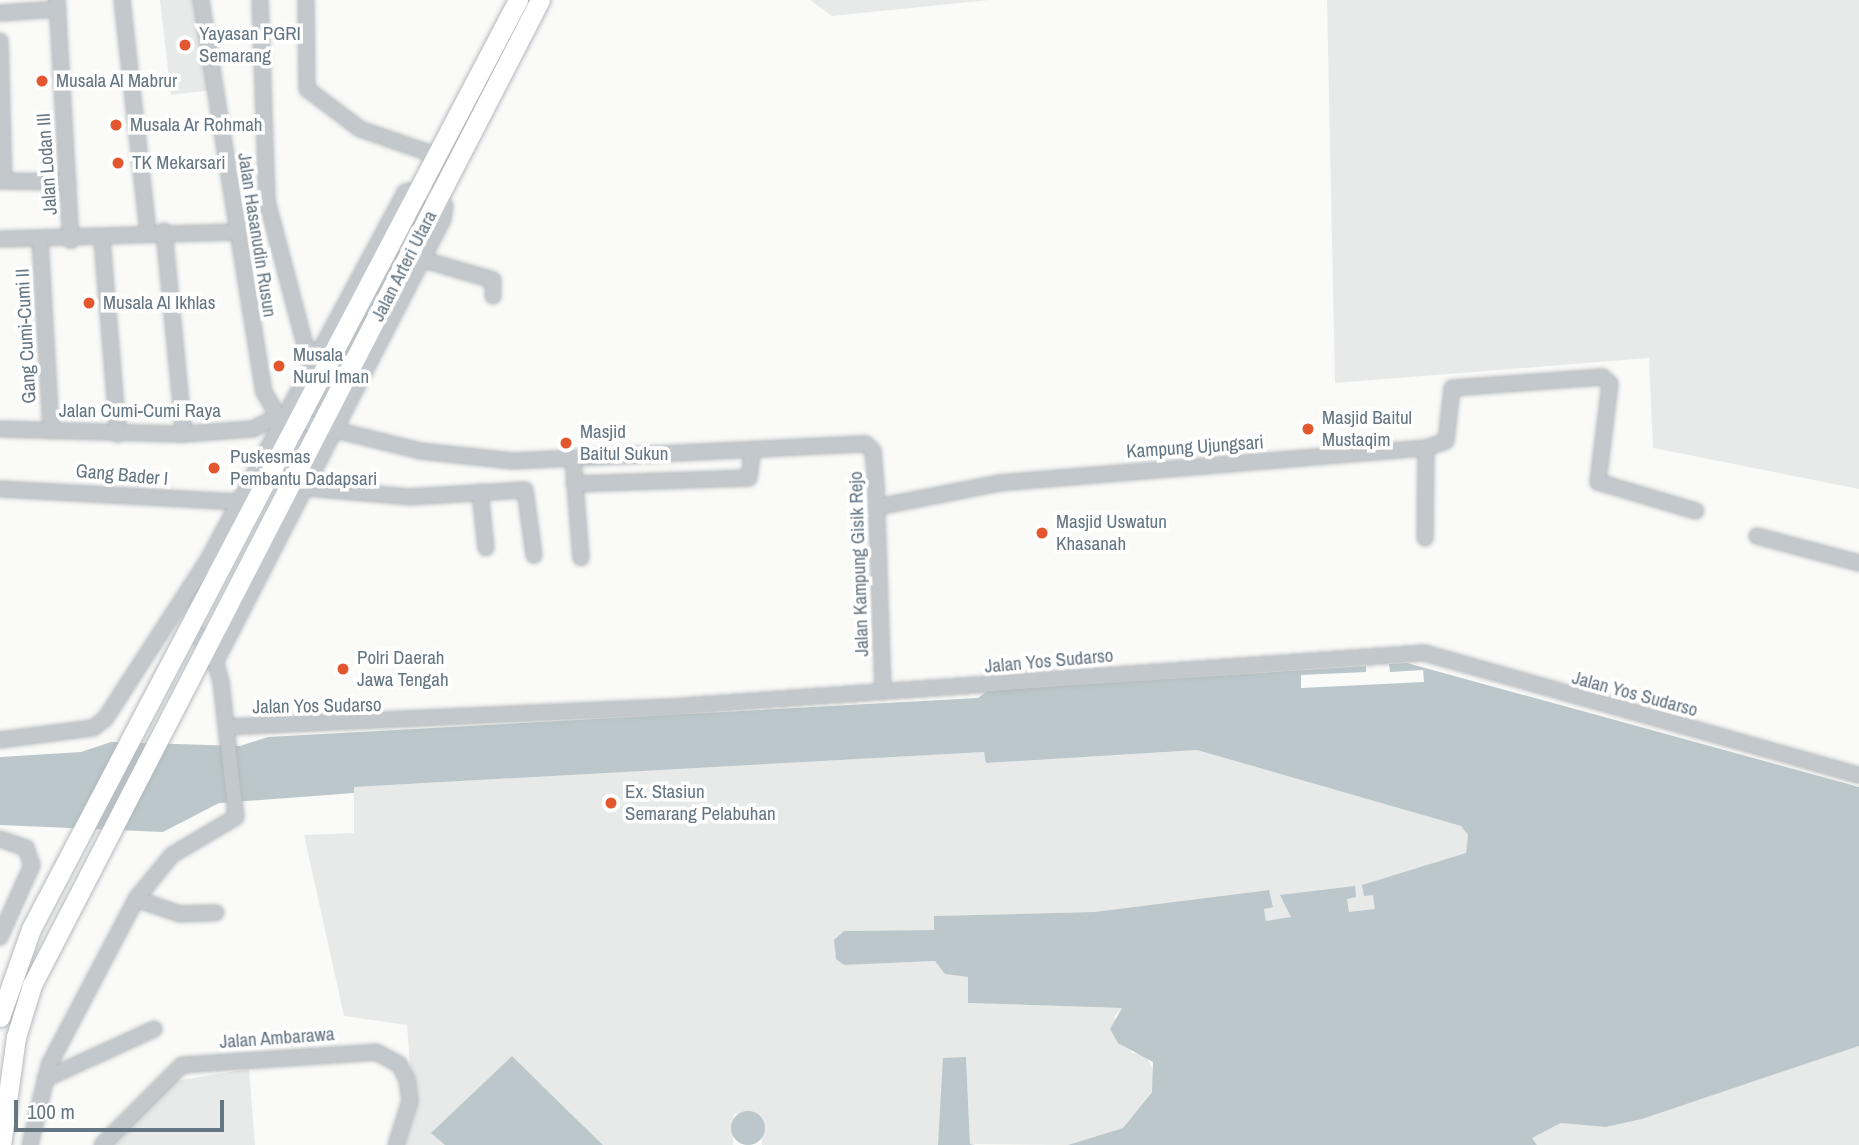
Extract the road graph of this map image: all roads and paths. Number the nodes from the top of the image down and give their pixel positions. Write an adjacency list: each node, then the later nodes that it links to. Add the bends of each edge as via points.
1 (122, 0): 16 (street)
2 (201, 0): 17 (street, Jalan Hasanudin Rusun)
3 (260, 0): 24 (street, via 267,201 305,345)
4 (306, 0): 10 (street, via 307,89 360,129)
5 (518, 0): 10 (highway, Jalan Arteri Utara)
6 (540, 0): 14 (highway, Jalan Arteri Utara)
7 (57, 5): 8 (street); 12 (street, Jalan Lodan III)
8 (0, 13)
9 (0, 41): 11 (street)
10 (438, 156): 13 (highway, Jalan Arteri Utara)
11 (2, 181): 12 (street)
12 (68, 182): 21 (street, Jalan Lodan III)
13 (421, 189): 14 (street); 24 (street, via 405,192); 25 (highway, Jalan Arteri Utara)
14 (439, 198): 22 (street, via 446,212); 25 (highway, Jalan Arteri Utara)
15 (164, 231): 16 (street); 17 (street); 29 (street)
16 (148, 232): 20 (street)
17 (237, 232): 25 (street, Jalan Hasanudin Rusun, via 264,392)
18 (0, 239): 19 (street)
19 (40, 239): 21 (street); 27 (street, Gang Cumi-Cumi II)
20 (102, 239): 21 (street); 28 (street)
21 (71, 241)
22 (424, 260): 23 (street, via 493,281); 25 (street)
23 (493, 296)
24 (319, 358): 25 (street)
25 (303, 425): 29 (street, Jalan Cumi-Cumi Raya); 32 (street, Jalan Kampung Gisik Rejo, via 513,461); 34 (street); 37 (street); 46 (highway, Jalan Arteri Utara); 48 (highway, Jalan Arteri Utara)
26 (0, 429): 27 (street, Jalan Cumi-Cumi Raya)
27 (51, 431): 28 (street, Jalan Cumi-Cumi Raya)
28 (118, 433): 29 (street, Jalan Cumi-Cumi Raya)
29 (184, 434)
30 (1426, 448): 38 (street, Kampung Ujungsari, via 999,483); 39 (street, via 1446,441 1452,388 1603,377 1610,383 1598,482); 41 (street)
31 (751, 454): 32 (street, Jalan Kampung Gisik Rejo); 33 (street, via 750,478); 38 (street, Jalan Kampung Gisik Rejo, via 866,444 873,451)
32 (573, 459): 33 (street)
33 (574, 484): 44 (street)
34 (307, 488): 36 (street, via 409,497); 49 (street)
35 (0, 489): 37 (street, Gang Bader I)
36 (480, 492): 42 (street); 43 (street, via 527,491)
37 (239, 502): 46 (street)
38 (877, 507): 50 (street, Jalan Kampung Gisik Rejo)
39 (1696, 511)
40 (1757, 536): 45 (street)
41 (1425, 538)
42 (486, 548)
43 (534, 555)
44 (581, 558)
45 (1859, 563)
46 (201, 587): 47 (highway, Jalan Arteri Utara); 52 (street, via 105,719 93,728)
47 (188, 631): 48 (street); 58 (highway, Jalan Arteri Utara, via 72,859 31,929)
48 (210, 642): 49 (street); 61 (highway, Jalan Arteri Utara, via 32,985 16,1037)
49 (215, 662): 51 (street)
50 (883, 692): 51 (street, Jalan Yos Sudarso, via 383,724); 53 (street, Jalan Yos Sudarso, via 1424,653)
51 (227, 727): 55 (street, via 236,817 172,855)
52 (0, 740)
53 (1859, 775)
54 (0, 839): 57 (street, via 26,848 32,865)
55 (136, 899): 56 (street, via 180,914); 60 (street)
56 (216, 913)
57 (0, 937)
58 (0, 1017)
59 (154, 1029): 60 (street, via 120,1040)
60 (45, 1079): 62 (street)
61 (1, 1145)
62 (30, 1145)
63 (102, 1145): 64 (street, Jalan Ambarawa, via 182,1065 376,1052 399,1063 407,1080 410,1101)
64 (396, 1145)

